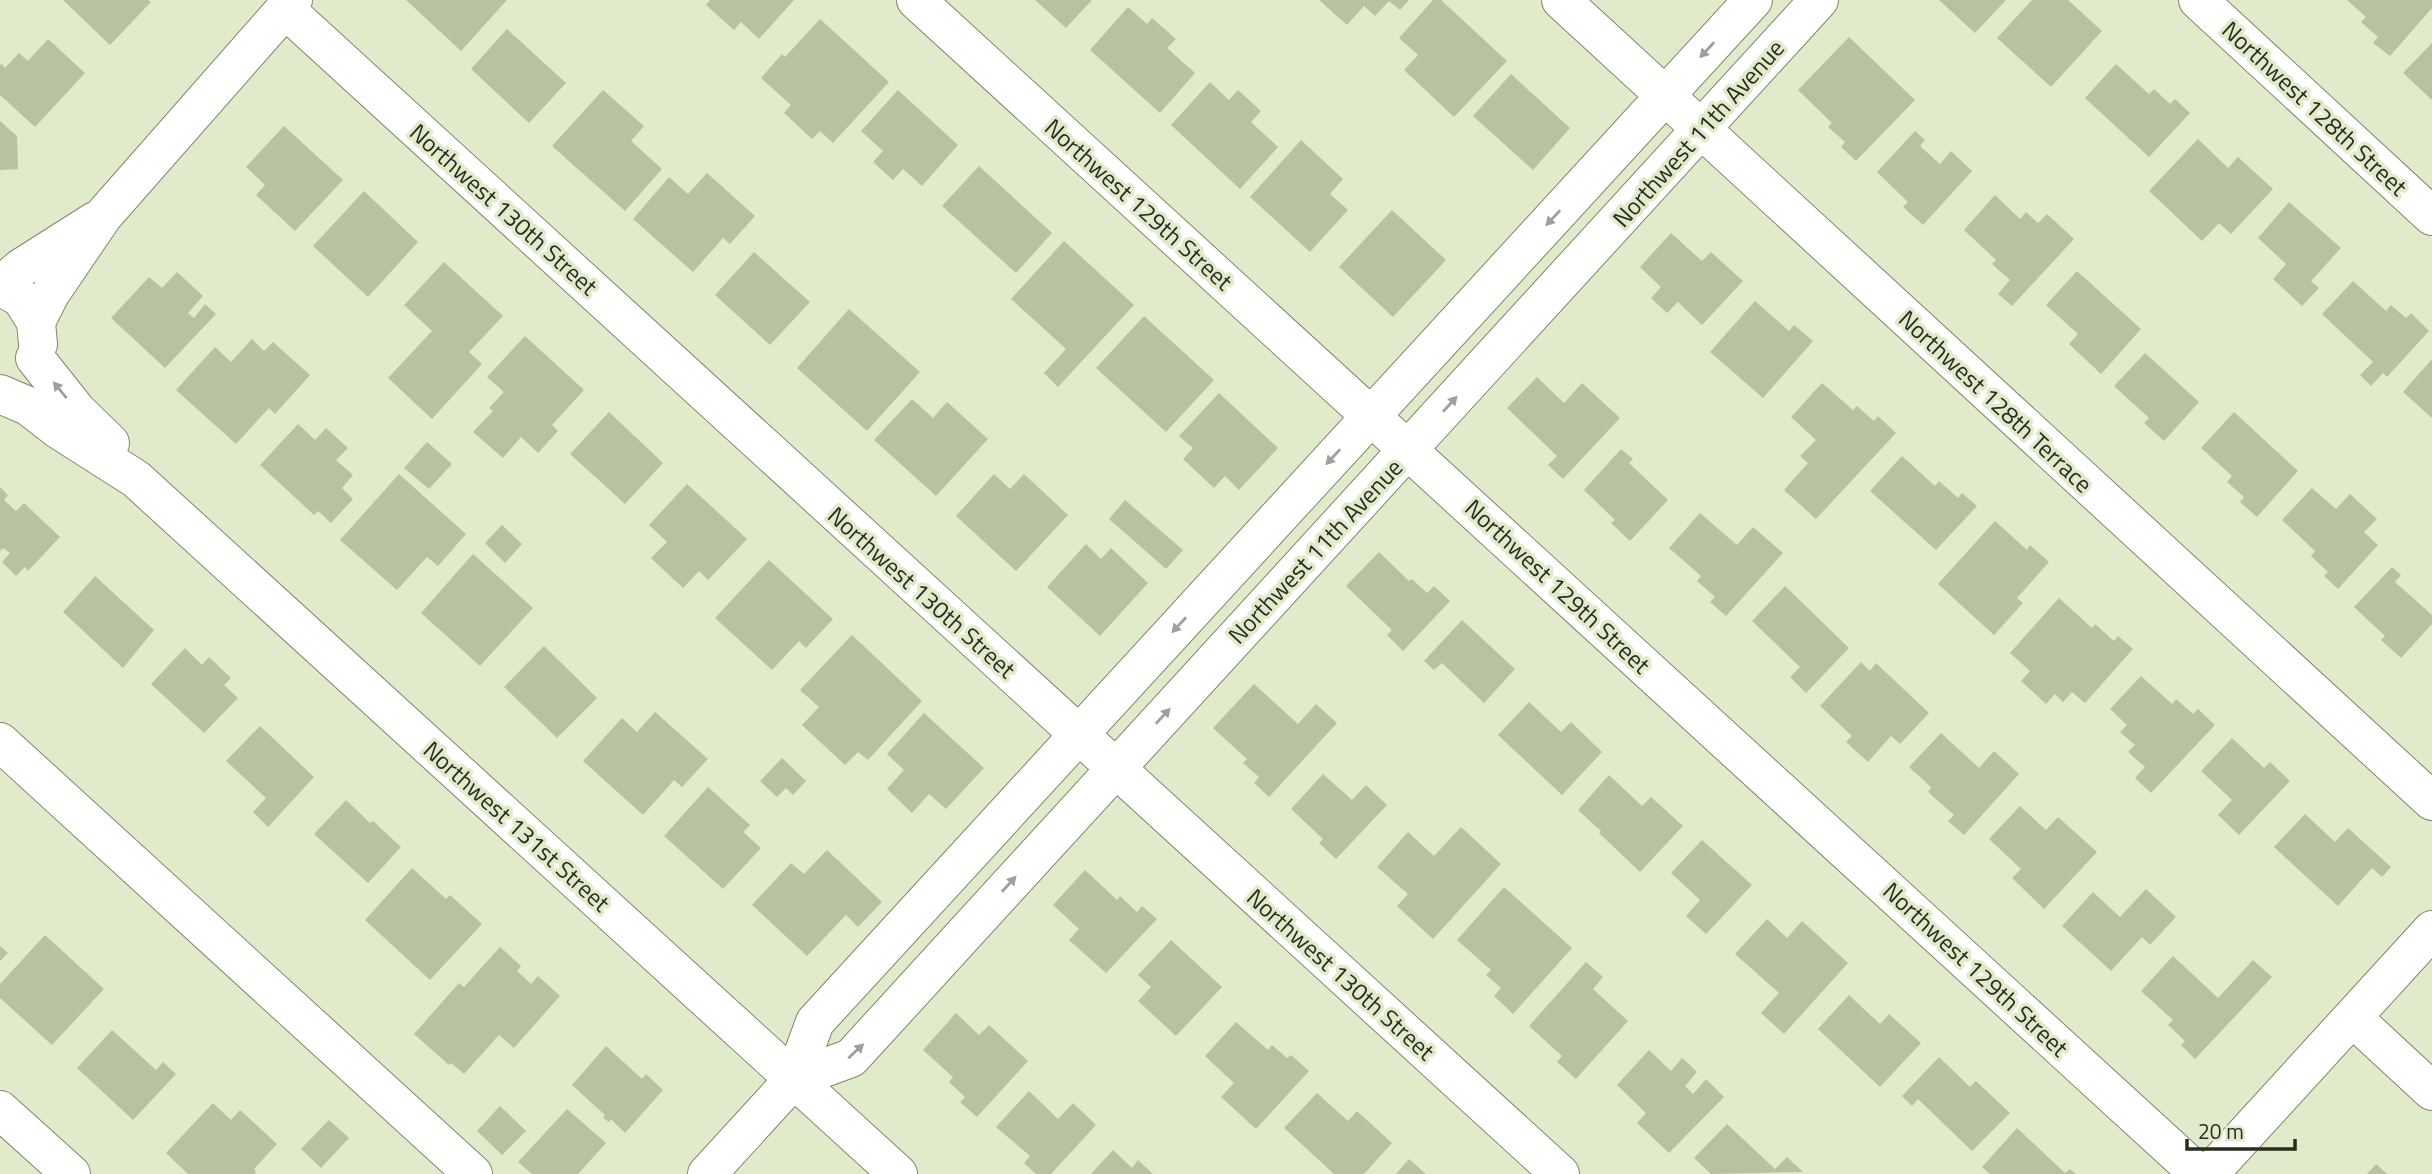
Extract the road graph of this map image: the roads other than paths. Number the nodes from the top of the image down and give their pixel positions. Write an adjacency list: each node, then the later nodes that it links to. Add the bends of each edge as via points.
1 (916, 0): 15 (street, Northwest 129th Street)
2 (1560, 0): 7 (street, Northwest 128th Terrace)
3 (1753, 0): 7 (street, Northwest 11th Avenue, one-way to 7)
4 (1819, 0): 8 (street, Northwest 11th Avenue)
5 (2198, 0): 10 (street, Northwest 128th Street)
6 (289, 5): 9 (street); 18 (street, Northwest 130th Street)
7 (1665, 96): 8 (street, Northwest 128th Terrace); 15 (street, Northwest 11th Avenue, one-way to 15)
8 (1701, 129): 16 (street, Northwest 11th Avenue, one-way to 8); 21 (street, Northwest 128th Terrace)
9 (103, 216): 11 (street); 12 (street, via 50,294)
10 (2432, 216)
11 (0, 286): 12 (street, Northwest 131st Street, via 21,298)
12 (35, 340): 13 (street, via 25,374); 17 (street, Northwest 131st Street, one-way to 12, via 113,446 77,411)
13 (0, 389)
14 (0, 394): 17 (street, Northwest 131st Street, via 28,406)
15 (1371, 415): 16 (street, Northwest 129th Street); 18 (street, Northwest 11th Avenue, one-way to 18)
16 (1408, 449): 20 (street, Northwest 11th Avenue, one-way to 16); 32 (street, Northwest 129th Street)
17 (136, 479): 24 (street, Northwest 131st Street)
18 (1078, 735): 20 (street, Northwest 130th Street); 24 (street, Northwest 11th Avenue, via 815,1022)
19 (0, 742): 28 (street)
20 (1114, 768): 24 (street, Northwest 11th Avenue, one-way to 20, via 851,1058); 31 (street, Northwest 130th Street)
21 (2432, 801)
22 (2432, 930): 23 (street)
23 (2353, 1018): 25 (street); 33 (street)
24 (794, 1079): 29 (street, Northwest 11th Avenue); 30 (street, Northwest 131st Street)
25 (2432, 1091)
26 (0, 1110): 27 (street)
27 (71, 1174)
28 (472, 1174)
29 (708, 1174)
30 (898, 1174)
31 (1560, 1174)
32 (2199, 1174)
33 (2209, 1174)

